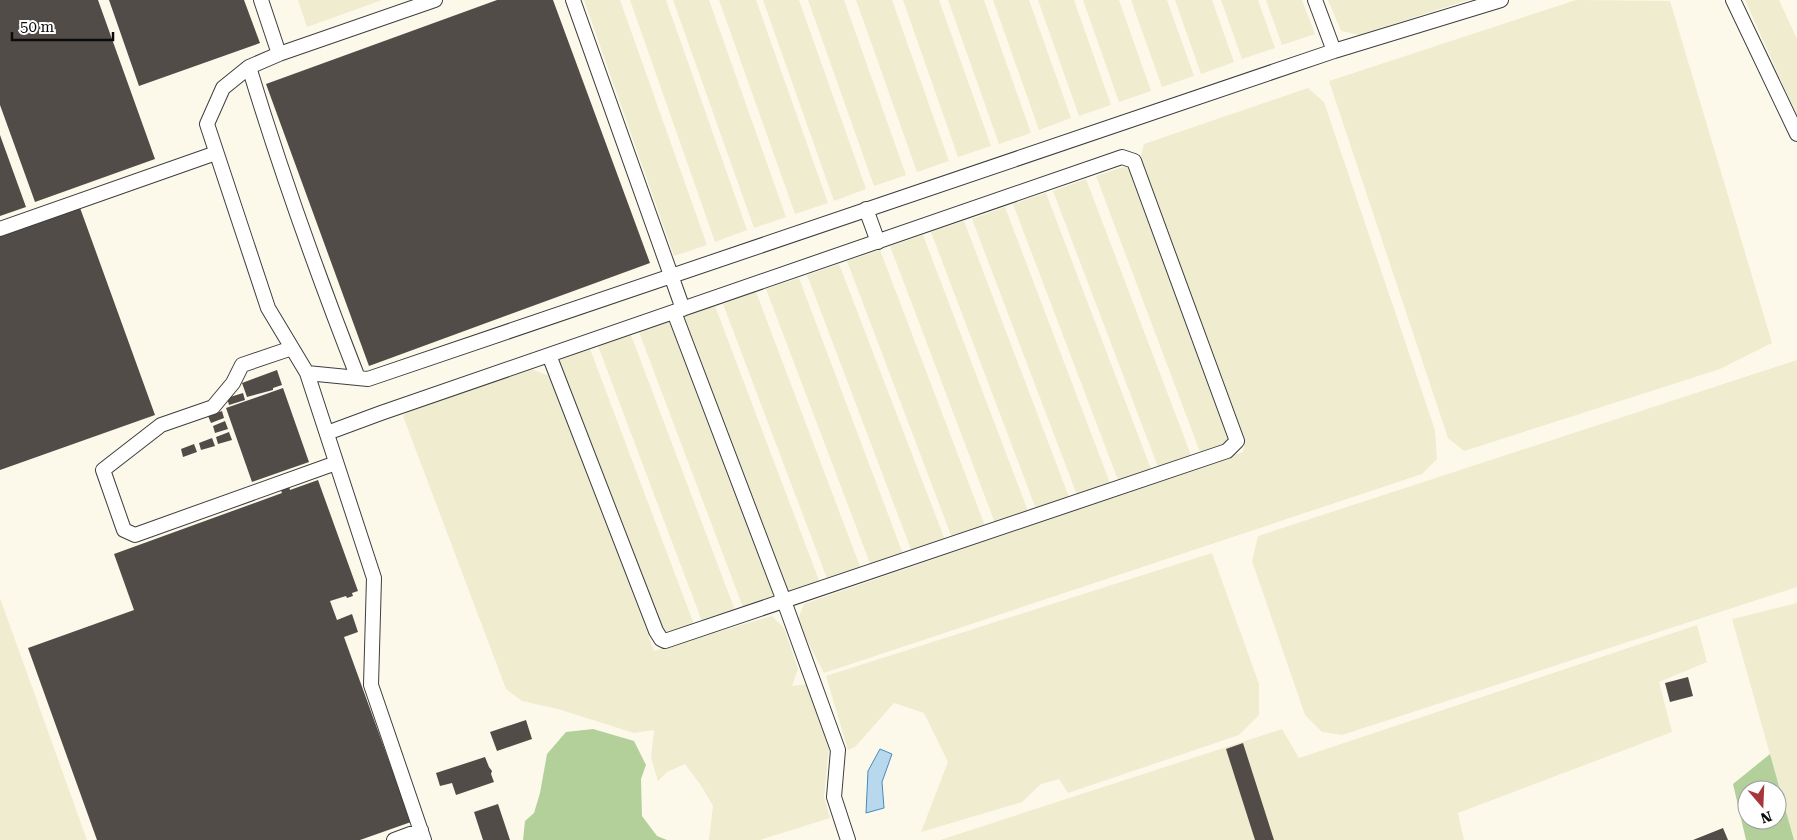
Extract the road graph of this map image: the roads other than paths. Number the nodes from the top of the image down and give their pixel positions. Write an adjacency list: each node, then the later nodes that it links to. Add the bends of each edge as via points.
1 (261, 0): 8 (lane)
2 (435, 0): 8 (lane)
3 (573, 0): 15 (lane)
4 (1315, 0): 7 (lane)
5 (1501, 0): 7 (lane)
6 (1733, 0): 10 (lane)
7 (1334, 50): 12 (lane)
8 (279, 54): 9 (lane)
9 (249, 67): 11 (lane, via 223,88 207,124); 20 (lane, via 277,158)
10 (1797, 134)
11 (216, 153): 13 (lane); 17 (lane, via 268,308)
12 (866, 209): 14 (lane); 15 (lane)
13 (0, 229)
14 (878, 242): 16 (lane); 23 (lane, via 1122,157 1134,162 1237,441 1227,451)
15 (670, 276): 16 (lane); 20 (lane, via 368,379)
16 (679, 310): 18 (lane); 23 (lane)
17 (292, 348): 19 (lane); 22 (lane, via 242,366 234,383 212,407 161,425 103,470 124,530 135,535)
18 (549, 355): 21 (lane); 23 (lane, via 661,639 665,641)
19 (307, 372): 20 (lane); 21 (lane)
20 (358, 378)
21 (326, 433): 22 (lane)
22 (336, 463): 24 (lane, via 374,578 371,685)
23 (784, 601): 26 (lane, via 838,750 834,797)
24 (422, 835): 25 (lane)
25 (394, 840)
26 (848, 840)

